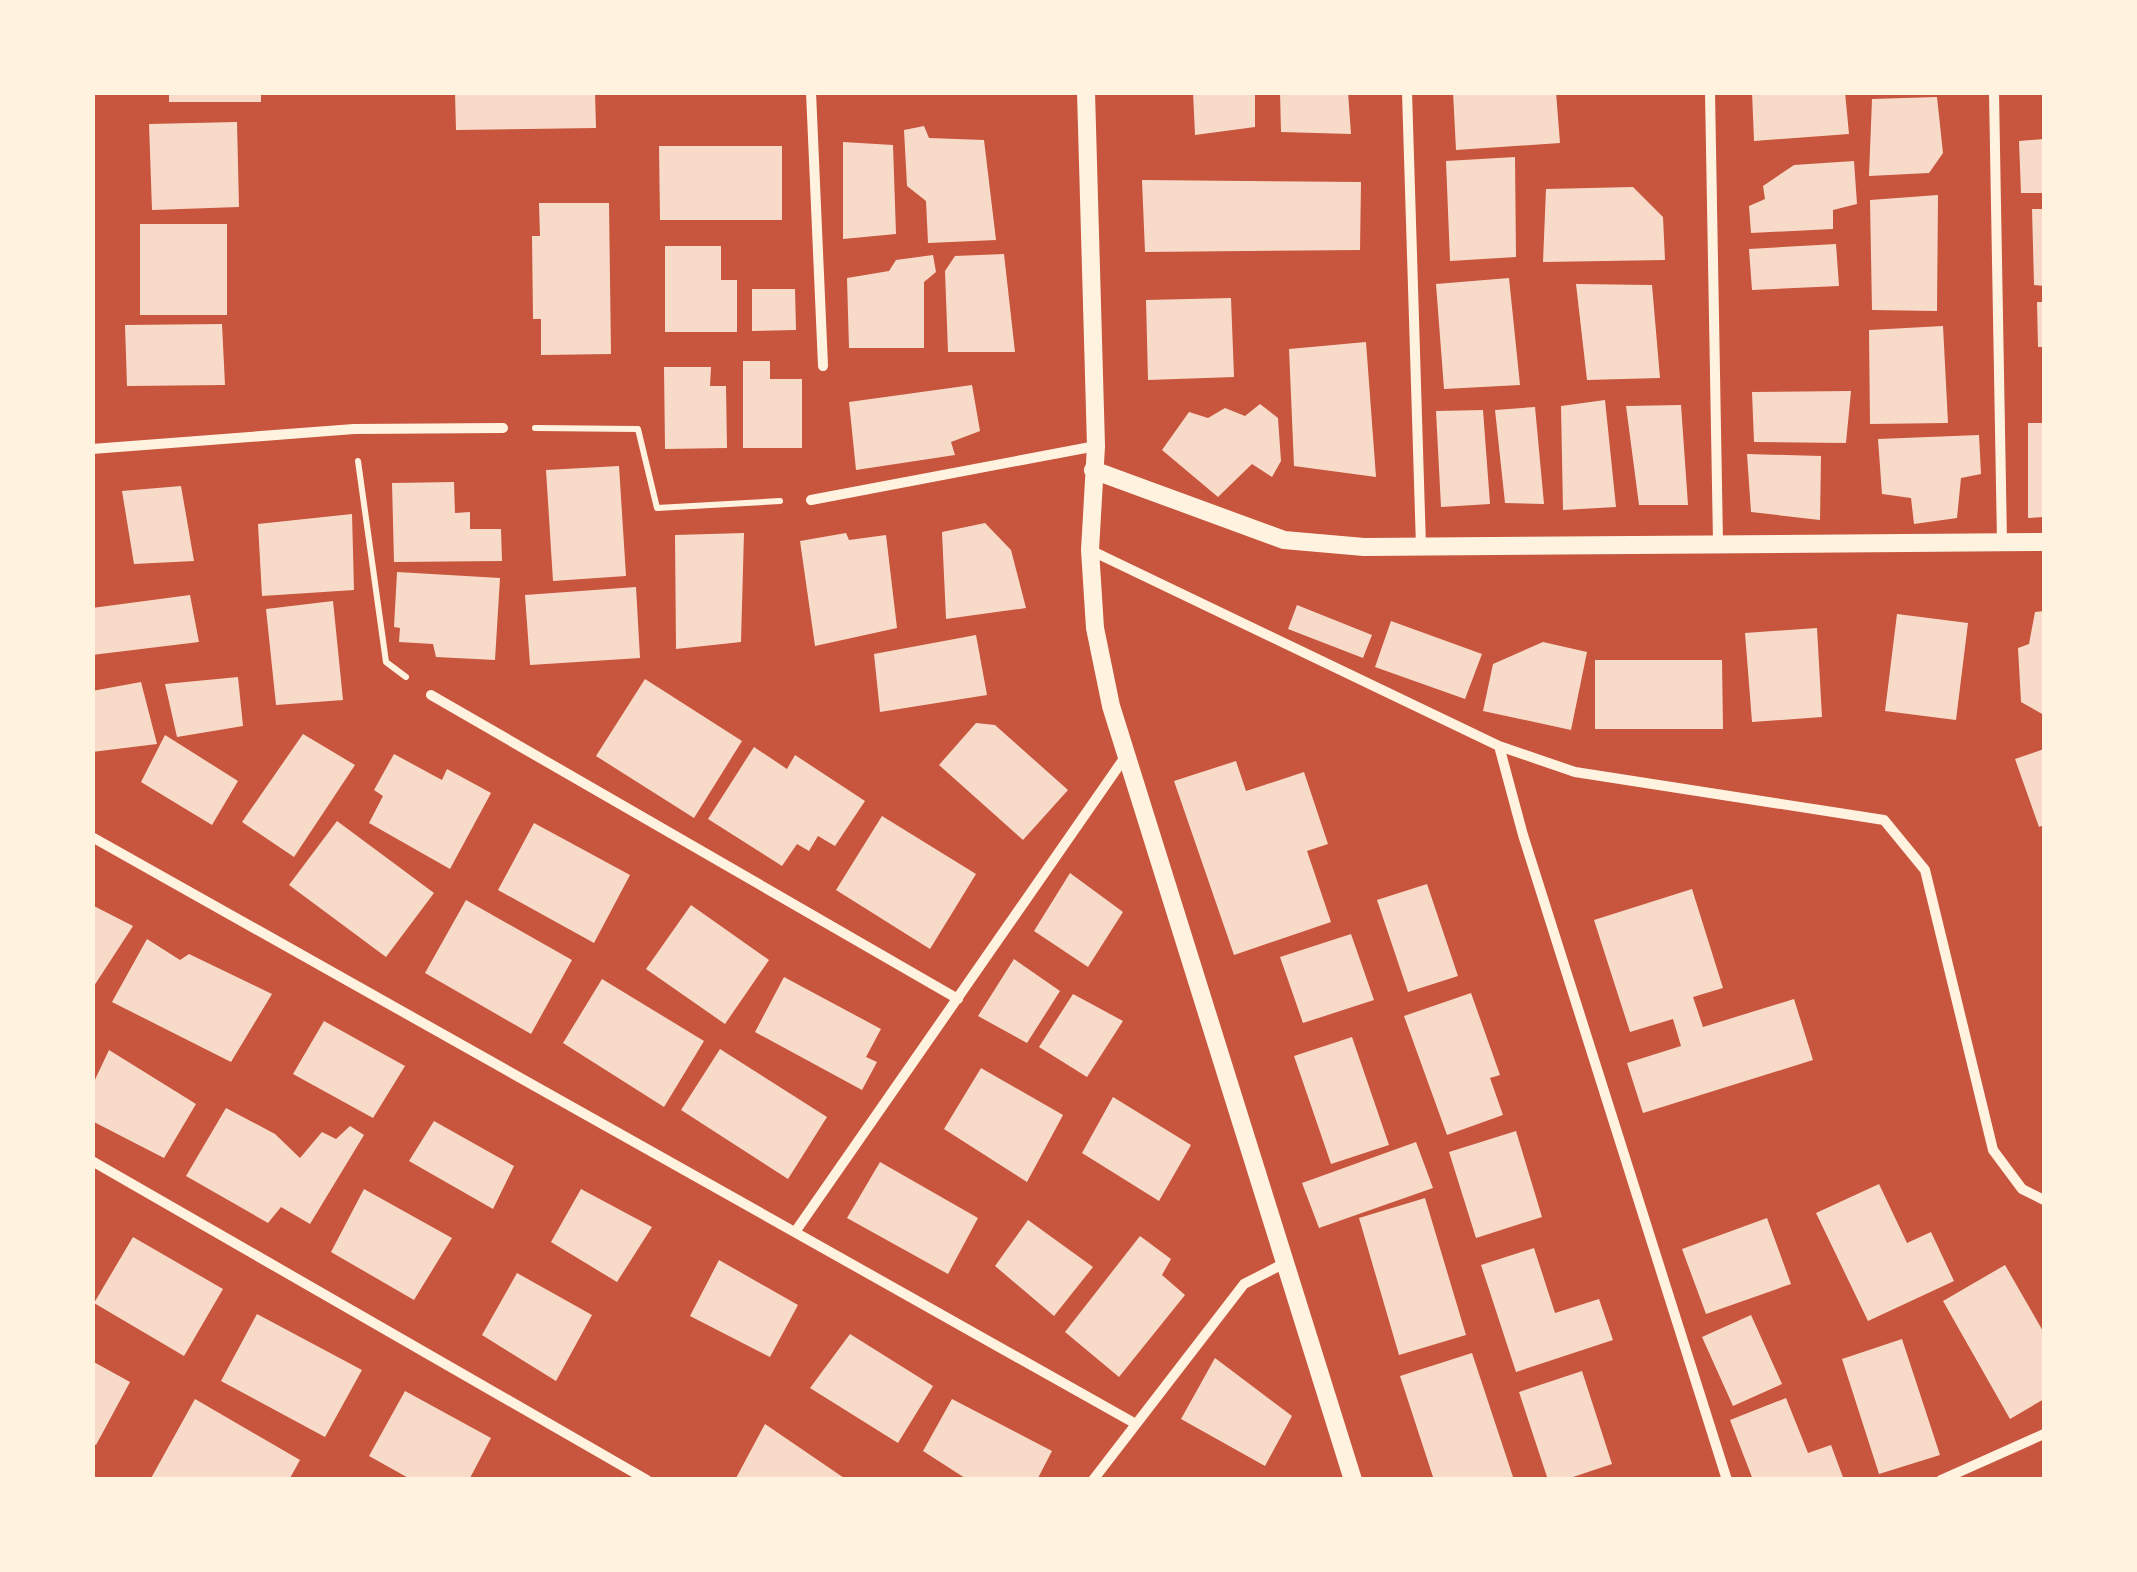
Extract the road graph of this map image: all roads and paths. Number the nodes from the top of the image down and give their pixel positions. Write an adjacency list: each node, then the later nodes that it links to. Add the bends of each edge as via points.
1 (811, 92): 6 (street)
2 (1086, 92): 9 (street)
3 (1408, 92): 16 (street)
4 (1710, 92): 13 (street)
5 (1994, 92): 14 (street)
6 (824, 366)
7 (502, 428): 8 (street); 12 (path, via 638,429 657,508)
8 (354, 429): 10 (street); 18 (path, via 386,662)
9 (1096, 446): 11 (street); 12 (street)
10 (92, 449)
11 (1092, 470): 16 (street, via 1284,540); 17 (street)
12 (812, 500)
13 (1718, 542): 14 (street); 16 (street)
14 (2002, 542): 15 (street)
15 (2044, 542)
16 (1420, 548)
17 (1090, 550): 19 (street); 20 (street, via 1095,628)
18 (431, 695): 22 (street)
19 (1499, 746): 24 (street, via 1575,772 1884,820 1925,870 1993,1150 2022,1190); 32 (street)
20 (1127, 754): 22 (street); 26 (street)
21 (92, 837): 25 (street)
22 (958, 998): 25 (street)
23 (92, 1161): 29 (street)
24 (2044, 1200)
25 (795, 1232): 27 (street)
26 (1287, 1262): 27 (street, via 1244,1284); 31 (street)
27 (1136, 1424): 30 (street)
28 (2044, 1434): 33 (street)
29 (647, 1480)
30 (1092, 1480)
31 (1354, 1480)
32 (1728, 1480)
33 (1941, 1480)

